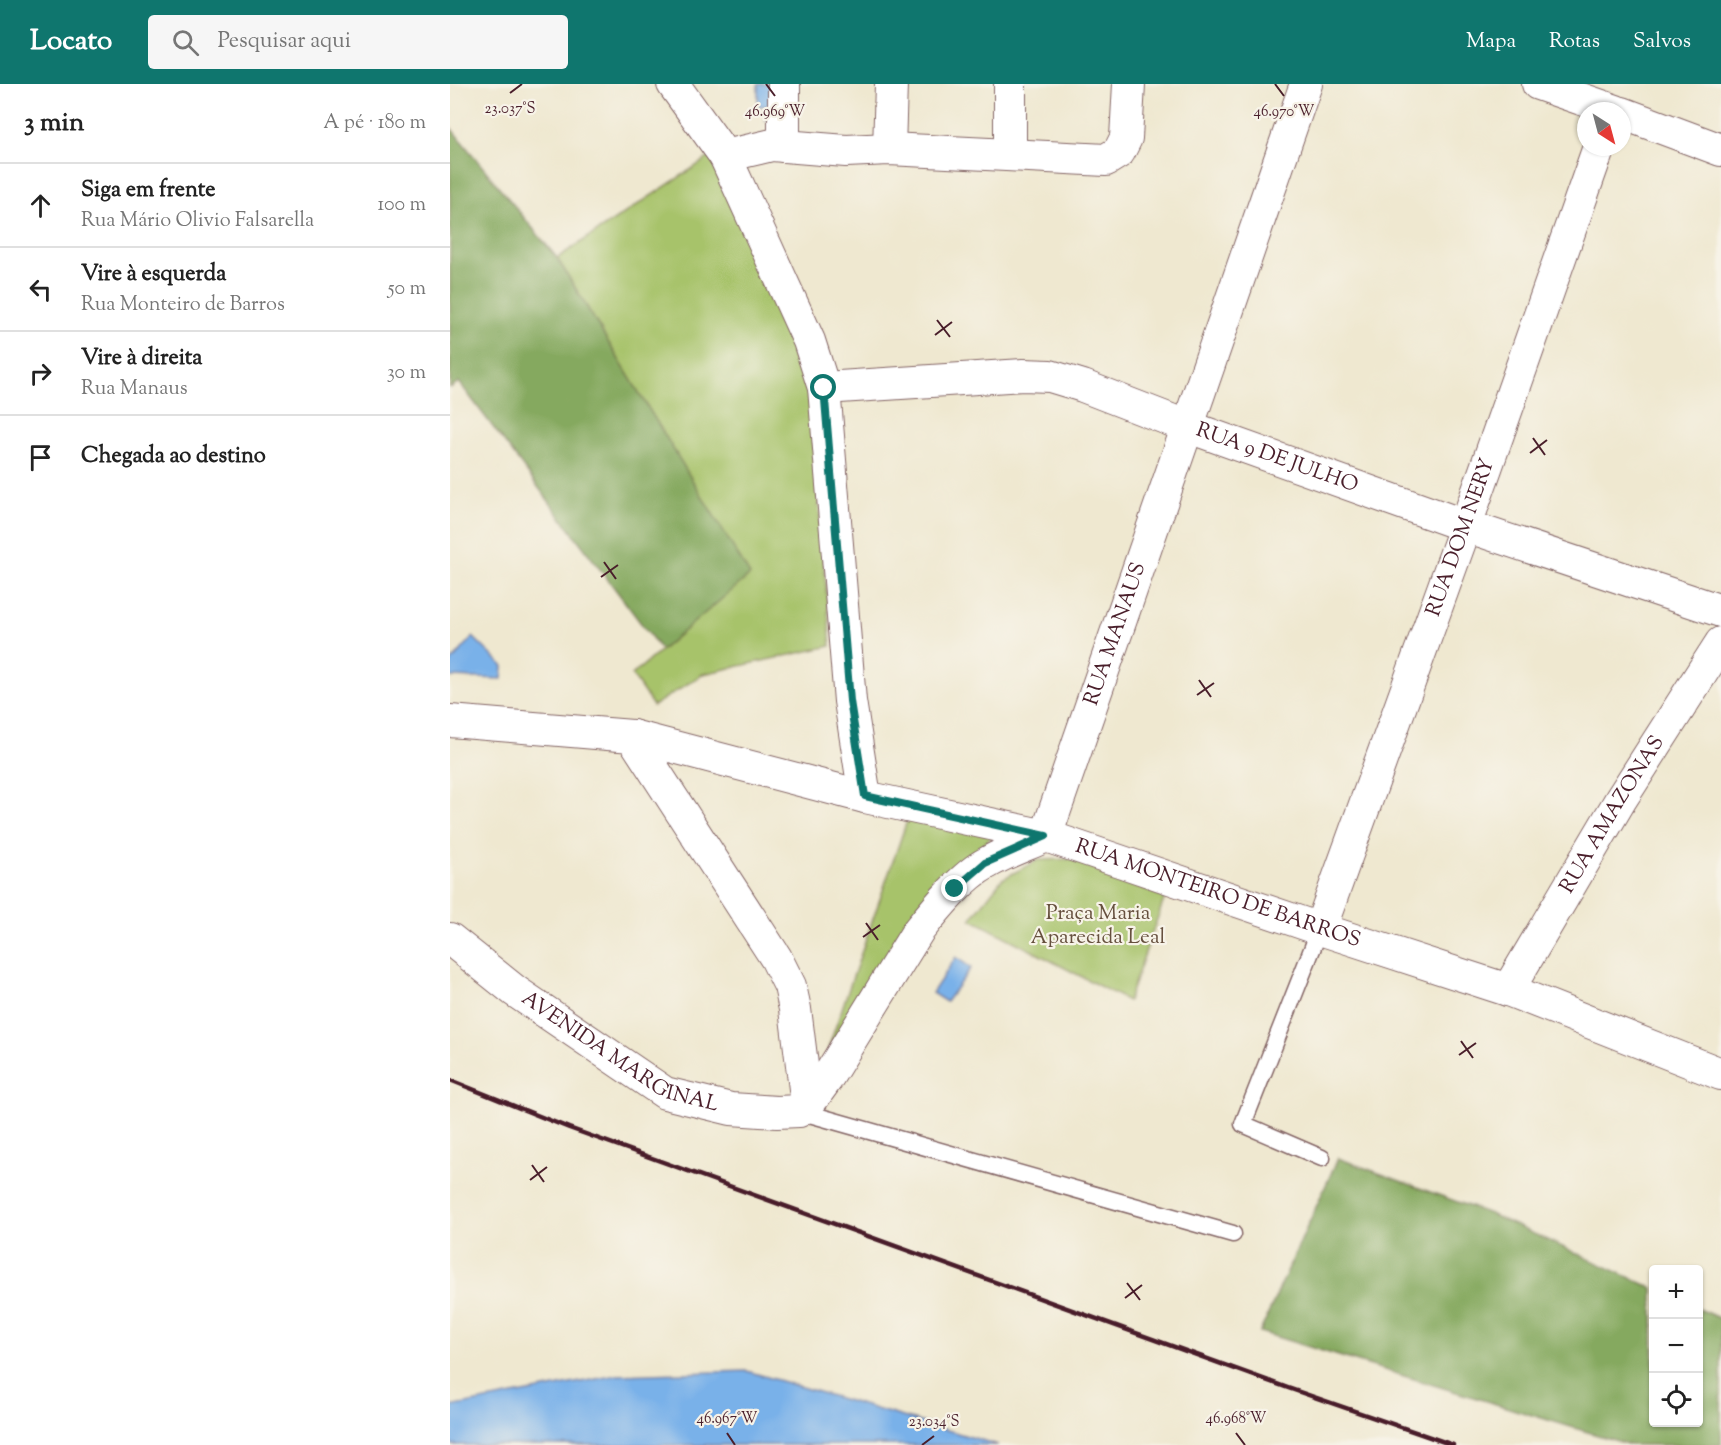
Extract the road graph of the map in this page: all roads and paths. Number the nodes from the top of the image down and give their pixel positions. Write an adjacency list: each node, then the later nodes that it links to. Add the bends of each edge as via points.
1 (674, 84): 14 (street)
2 (784, 84): 10 (street)
3 (891, 84): 11 (street)
4 (1010, 84): 13 (street)
5 (1129, 84): 13 (street, via 1126,138 1119,152 1106,160)
6 (1306, 84): 17 (street, RUA MANAUS)
7 (1538, 84): 8 (street)
8 (1603, 102)
9 (1631, 112): 12 (street)
10 (784, 146): 11 (street, via 846,151); 14 (street)
11 (889, 149): 13 (street)
12 (1721, 150)
13 (1010, 154)
14 (725, 156): 16 (street, via 809,340)
15 (1596, 156): 18 (street, RUA DOM NERY)
16 (824, 388): 17 (street, RUA 9 DE JULHO, via 1050,376); 23 (street, via 850,701)
17 (1186, 426): 18 (street, RUA 9 DE JULHO); 24 (street, RUA MANAUS)
18 (1466, 526): 19 (street, RUA 9 DE JULHO); 25 (street, RUA DOM NERY)
19 (1721, 611)
20 (1721, 643): 27 (street, RUA AMAZONAS, via 1621,800)
21 (450, 722): 22 (street, RUA MONTEIRO DE BARROS)
22 (632, 736): 23 (street, RUA MONTEIRO DE BARROS); 29 (street, via 776,958 790,987)
23 (865, 796): 24 (street, RUA MONTEIRO DE BARROS)
24 (1046, 836): 25 (street, RUA MONTEIRO DE BARROS); 29 (street, via 985,863 935,910 826,1080)
25 (1320, 929): 27 (street, RUA MONTEIRO DE BARROS); 30 (lane, via 1243,1124)
26 (450, 939): 29 (street, AVENIDA MARGINAL, via 515,991 665,1094 730,1109 777,1112)
27 (1508, 990): 28 (street, RUA MONTEIRO DE BARROS)
28 (1721, 1074)
29 (803, 1108): 31 (lane)
30 (1322, 1158)
31 (1233, 1234)

